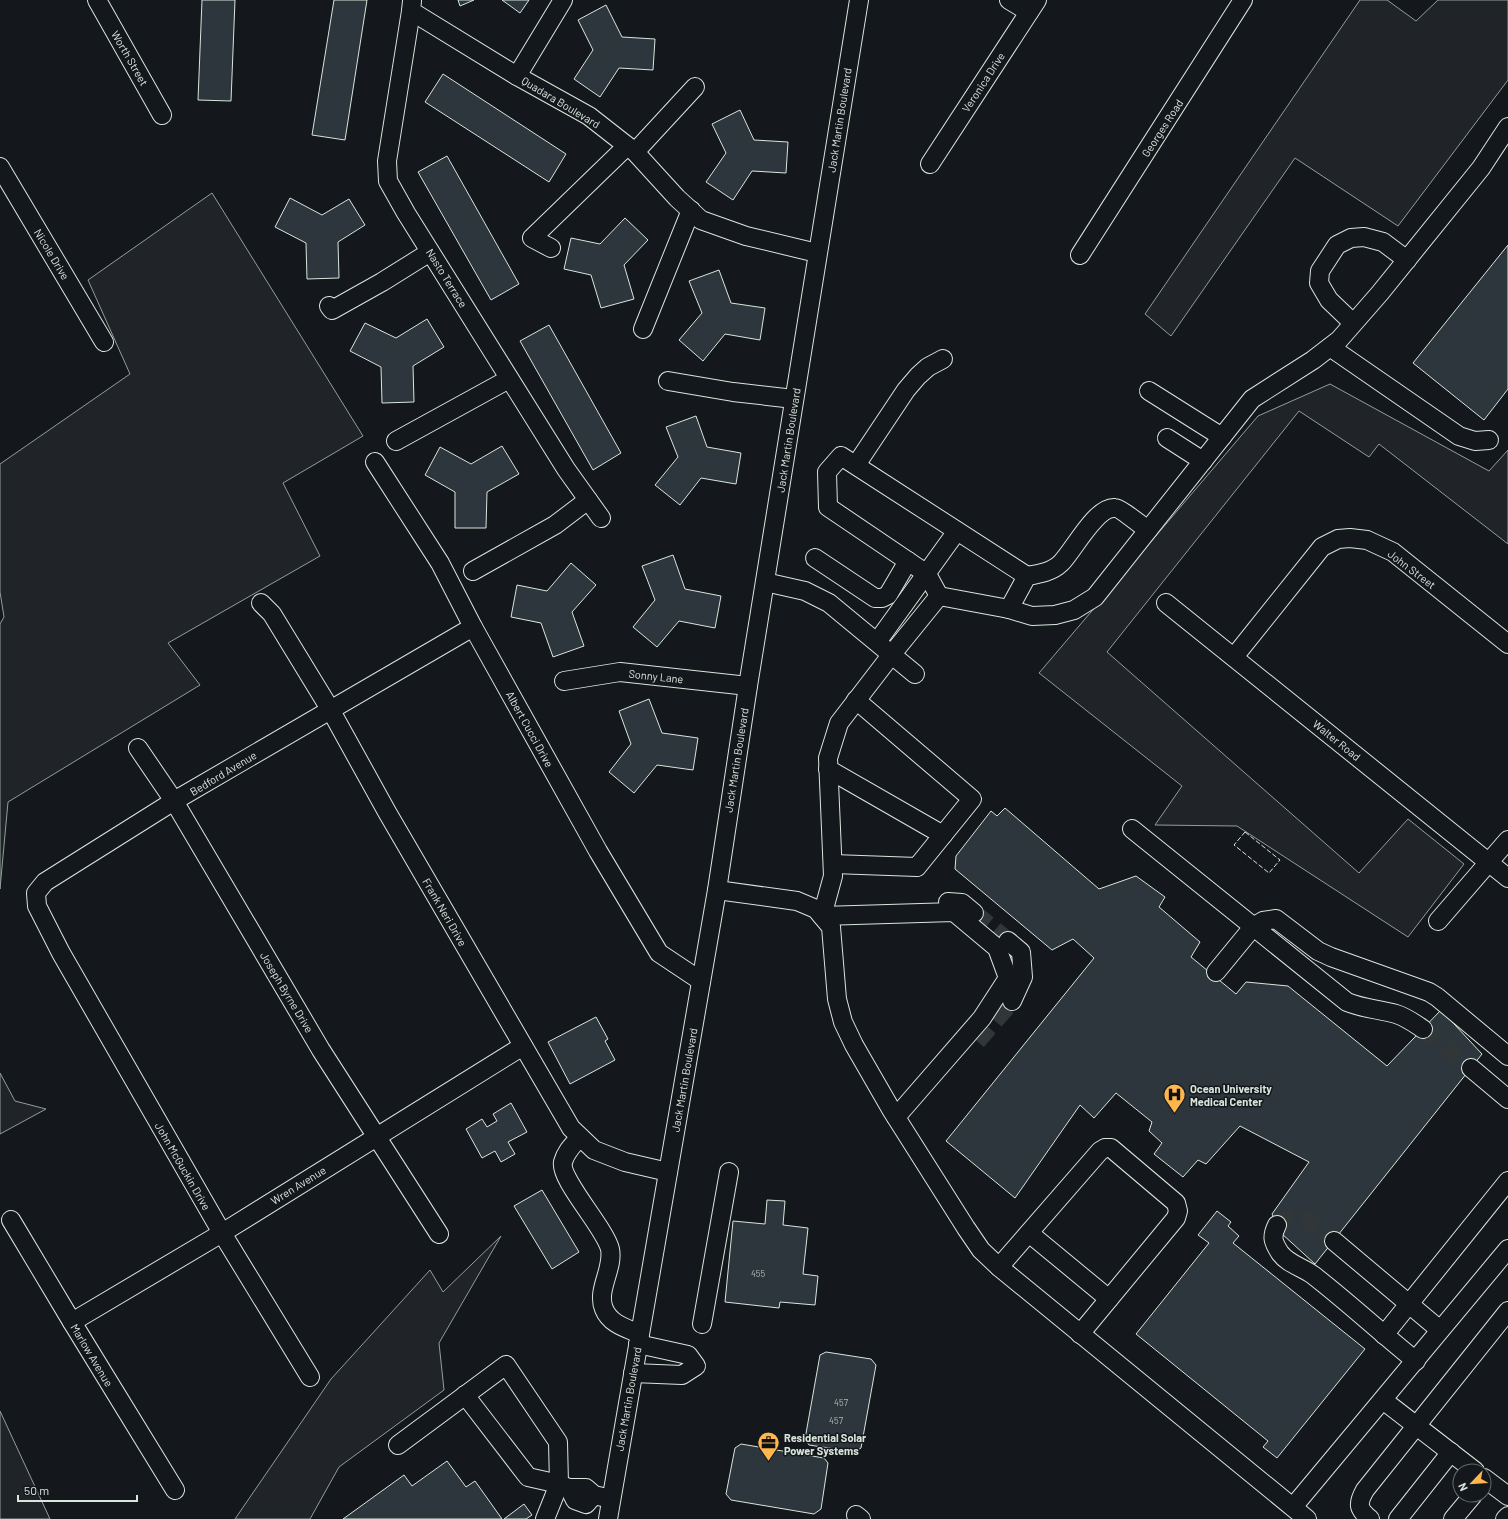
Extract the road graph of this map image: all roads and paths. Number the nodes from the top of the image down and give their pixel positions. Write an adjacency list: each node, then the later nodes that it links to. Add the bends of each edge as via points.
1 (97, 0): 10 (street, Worth Street)
2 (563, 0): 8 (street)
3 (859, 0): 18 (street, Jack Martin Boulevard)
4 (1008, 0): 7 (street)
5 (1244, 0): 19 (street, Georges Road)
6 (412, 6): 8 (street, Quadara Boulevard); 17 (street, Nasto Terrace, via 388,161 388,181)
7 (1033, 6): 13 (street, Veronica Drive)
8 (517, 76): 12 (street, Quadara Boulevard, via 589,116)
9 (695, 86): 12 (street)
10 (162, 115)
11 (1508, 127): 20 (street, via 1481,168)
12 (631, 149): 15 (street, Quadara Boulevard); 16 (street, via 532,238)
13 (930, 164)
14 (0, 167): 24 (street, Nicole Drive)
15 (691, 210): 18 (street, Quadara Boulevard, via 702,220 746,236); 23 (street)
16 (551, 248)
17 (430, 252): 21 (street, via 332,310); 27 (street, Nasto Terrace)
18 (817, 253): 30 (street, Jack Martin Boulevard)
19 (1080, 255)
20 (1407, 260): 22 (street); 22 (street, via 1383,242 1364,237 1351,238 1338,244 1320,272 1319,282 1329,300)
21 (329, 306)
22 (1353, 323): 25 (street)
23 (643, 329)
24 (104, 342)
25 (1330, 347): 31 (street, via 1252,399); 33 (street, via 1459,436 1474,441)
26 (943, 359): 37 (street, via 928,367 906,390)
27 (509, 379): 34 (street); 38 (street, Nasto Terrace)
28 (668, 381): 30 (street)
29 (1149, 391): 31 (street)
30 (794, 399): 47 (street, Jack Martin Boulevard)
31 (1222, 437): 35 (street)
32 (1167, 438): 35 (street)
33 (1489, 440)
34 (396, 441)
35 (1203, 461): 40 (street)
36 (375, 462): 52 (street, Albert Cucci Drive, via 440,563)
37 (856, 466): 41 (street); 43 (street, via 841,456 827,472 828,507)
38 (588, 500): 39 (street, Nasto Terrace); 44 (street, via 555,525)
39 (601, 518)
40 (1148, 530): 46 (street, via 1117,508 1108,508 1099,515 1060,564 1044,573); 51 (street, via 1095,597 1074,610 1055,615 1032,616)
41 (957, 531): 45 (street); 46 (street)
42 (816, 558): 43 (street, via 875,598 888,595)
43 (908, 561): 45 (street)
44 (473, 571)
45 (927, 574): 48 (street); 53 (street)
46 (1027, 576): 51 (street)
47 (765, 582): 53 (street, via 805,591 829,603); 59 (street, Jack Martin Boulevard)
48 (939, 596): 51 (street); 55 (street)
49 (261, 603): 61 (street, Frank Neri Drive, via 272,614)
50 (1166, 603): 56 (street, Walter Road)
51 (1009, 609)
52 (473, 627): 61 (street, Bedford Avenue); 80 (street, Albert Cucci Drive, via 598,851 659,953)
53 (877, 642): 55 (street)
54 (1508, 644): 56 (street, John Street, via 1393,552 1367,540 1350,538 1338,539 1322,547)
55 (892, 654): 57 (street); 60 (street)
56 (1234, 656): 68 (street, Walter Road)
57 (915, 674)
58 (564, 681): 59 (street, Sonny Lane, via 620,672)
59 (748, 686): 71 (street, Jack Martin Boulevard)
60 (856, 700): 63 (street, via 839,723 828,758); 66 (street, via 972,799)
61 (330, 709): 64 (street, Bedford Avenue); 84 (street, Frank Neri Drive)
62 (138, 748): 64 (street, Joseph Byrne Drive)
63 (828, 769): 66 (street); 69 (street)
64 (174, 802): 78 (street, Bedford Avenue, via 45,882 36,893 37,906); 90 (street, Joseph Byrne Drive, via 320,1050)
65 (1132, 829): 76 (street)
66 (943, 835): 69 (street, via 916,867)
67 (1508, 840): 68 (street)
68 (1489, 862): 70 (street, Walter Road); 75 (street)
69 (832, 864): 74 (street, via 833,876)
70 (1508, 878)
71 (717, 890): 74 (street, via 797,901 816,909); 80 (street, Jack Martin Boulevard)
72 (974, 912): 73 (street, via 962,903 940,902)
73 (929, 913): 74 (street); 87 (street, via 954,912 996,948 1008,978 982,1018)
74 (822, 916): 89 (street, via 831,927 837,999 843,1022)
75 (1438, 921)
76 (1253, 927): 79 (street); 82 (street, via 1347,1002 1361,1008 1395,1014); 85 (street, via 1263,921 1276,919 1318,951 1429,992)
77 (1008, 941): 81 (street, via 1021,952 1024,977)
78 (61, 953): 97 (street, John McGuckin Drive)
79 (1216, 972)
80 (701, 981): 92 (street, Jack Martin Boulevard)
81 (1012, 1000)
82 (1423, 1029)
83 (977, 1041): 87 (street, via 960,1061 942,1076)
84 (523, 1046): 90 (street, Wren Avenue); 91 (street, Frank Neri Drive, via 571,1128)
85 (1508, 1056)
86 (1471, 1068): 88 (street)
87 (926, 1082): 89 (street)
88 (1508, 1099)
89 (896, 1116): 102 (street, via 966,1228 981,1250)
90 (376, 1137): 97 (street, Wren Avenue); 99 (street, Joseph Byrne Drive)
91 (580, 1137): 92 (street, Frank Neri Drive, via 594,1150 625,1162); 111 (street, via 566,1153 562,1164 568,1180 610,1249 610,1261 602,1295 603,1308 610,1320)
92 (668, 1172): 111 (street, Jack Martin Boulevard)
93 (729, 1172): 107 (street)
94 (1508, 1181): 104 (street)
95 (11, 1220): 106 (street, Marlow Avenue)
96 (1277, 1225): 110 (street, via 1272,1234 1281,1254 1311,1274)
97 (222, 1233): 106 (street, Wren Avenue); 114 (street, John McGuckin Drive)
98 (1029, 1233): 102 (street); 103 (street); 103 (street, via 1105,1148 1111,1148 1145,1176 1176,1203 1176,1218)
99 (439, 1234)
100 (1334, 1240): 104 (street)
101 (1508, 1250): 108 (street)
102 (999, 1268): 109 (street)
103 (1109, 1299): 109 (street)
104 (1408, 1304): 108 (street); 110 (street)
105 (1508, 1311): 117 (street)
106 (72, 1322): 123 (street, Marlow Avenue)
107 (702, 1324)
108 (1440, 1330): 112 (street)
109 (1080, 1334): 127 (street)
110 (1384, 1335): 112 (street)
111 (639, 1339): 113 (street, Jack Martin Boulevard); 113 (street, via 688,1355 696,1366 682,1375)
112 (1416, 1361): 116 (street)
113 (633, 1373): 125 (street, Jack Martin Boulevard)
114 (310, 1377)
115 (465, 1395): 118 (street); 122 (street, via 528,1477); 122 (street, via 506,1365 558,1442)
116 (1383, 1400): 117 (street); 127 (street)
117 (1416, 1425): 119 (street); 132 (street, via 1360,1499 1363,1513)
118 (398, 1445)
119 (1452, 1452): 120 (street); 133 (street)
120 (1465, 1463)
121 (1492, 1484): 124 (street)
122 (564, 1486): 125 (street, via 576,1500 586,1504); 129 (street)
123 (175, 1490)
124 (1508, 1496)
125 (603, 1497): 130 (street, Jack Martin Boulevard)
126 (1466, 1503): 134 (street)
127 (1293, 1507): 131 (street)
128 (1508, 1516): 135 (street)
129 (545, 1519)
130 (608, 1519)
131 (1307, 1519)
132 (1370, 1519)
133 (1398, 1519)
134 (1453, 1519)
135 (1505, 1519)

